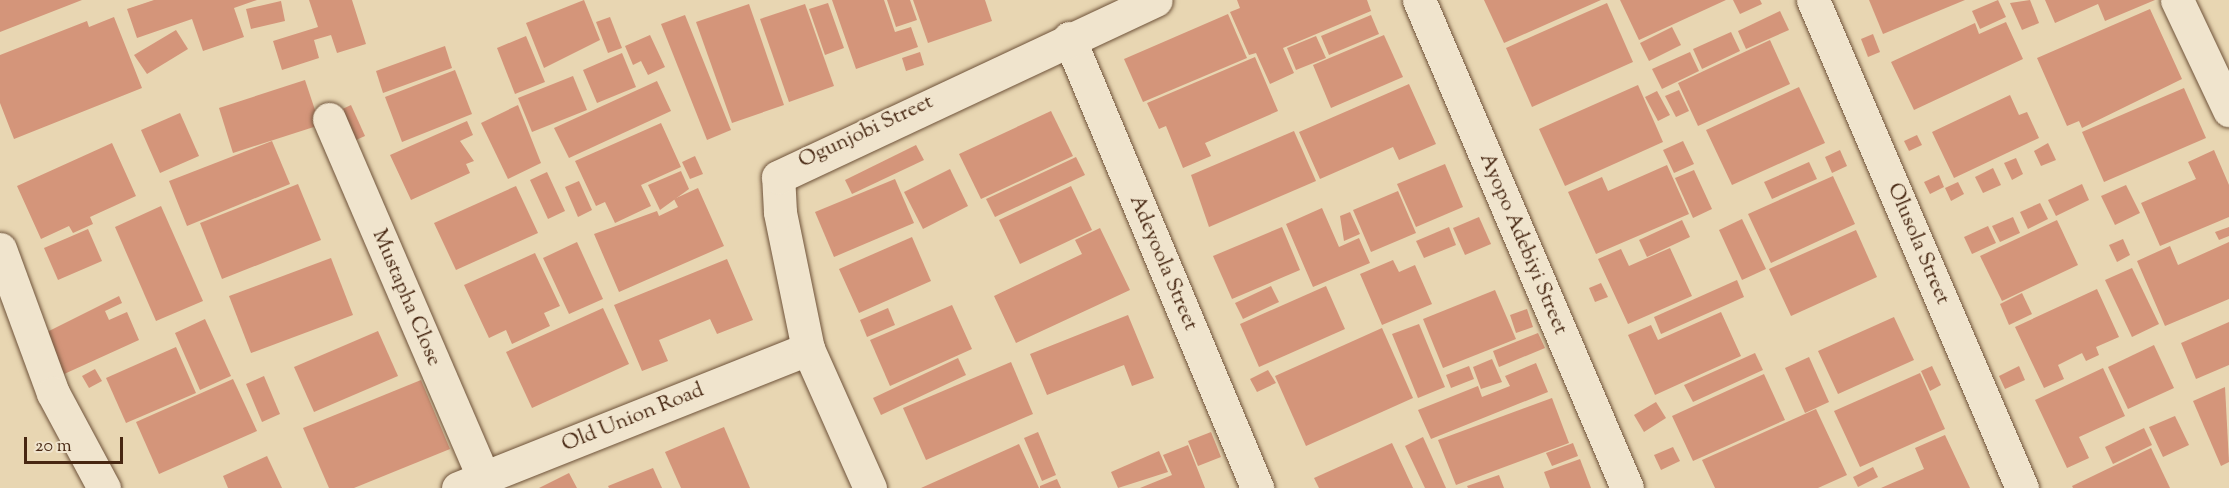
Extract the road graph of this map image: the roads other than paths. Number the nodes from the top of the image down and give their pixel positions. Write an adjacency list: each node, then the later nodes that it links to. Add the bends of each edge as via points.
1 (1156, 0): 5 (street, Ogunjobi Street)
2 (1419, 0): 14 (street, Ayopo Adebiyi Street)
3 (1814, 0): 15 (street, Olusola Street)
4 (2181, 1): 6 (street)
5 (1070, 38): 9 (street, Ogunjobi Street, via 783,171 777,186 780,212); 13 (street, Adeyoola Street)
6 (2229, 110)
7 (329, 119): 10 (street, Mustapha Close)
8 (0, 249): 11 (street, via 53,393)
9 (808, 349): 10 (street, Old Union Road); 12 (street, Ogunjobi Street)
10 (470, 483)
11 (104, 488)
12 (870, 488)
13 (1257, 488)
14 (1627, 488)
15 (2022, 488)

